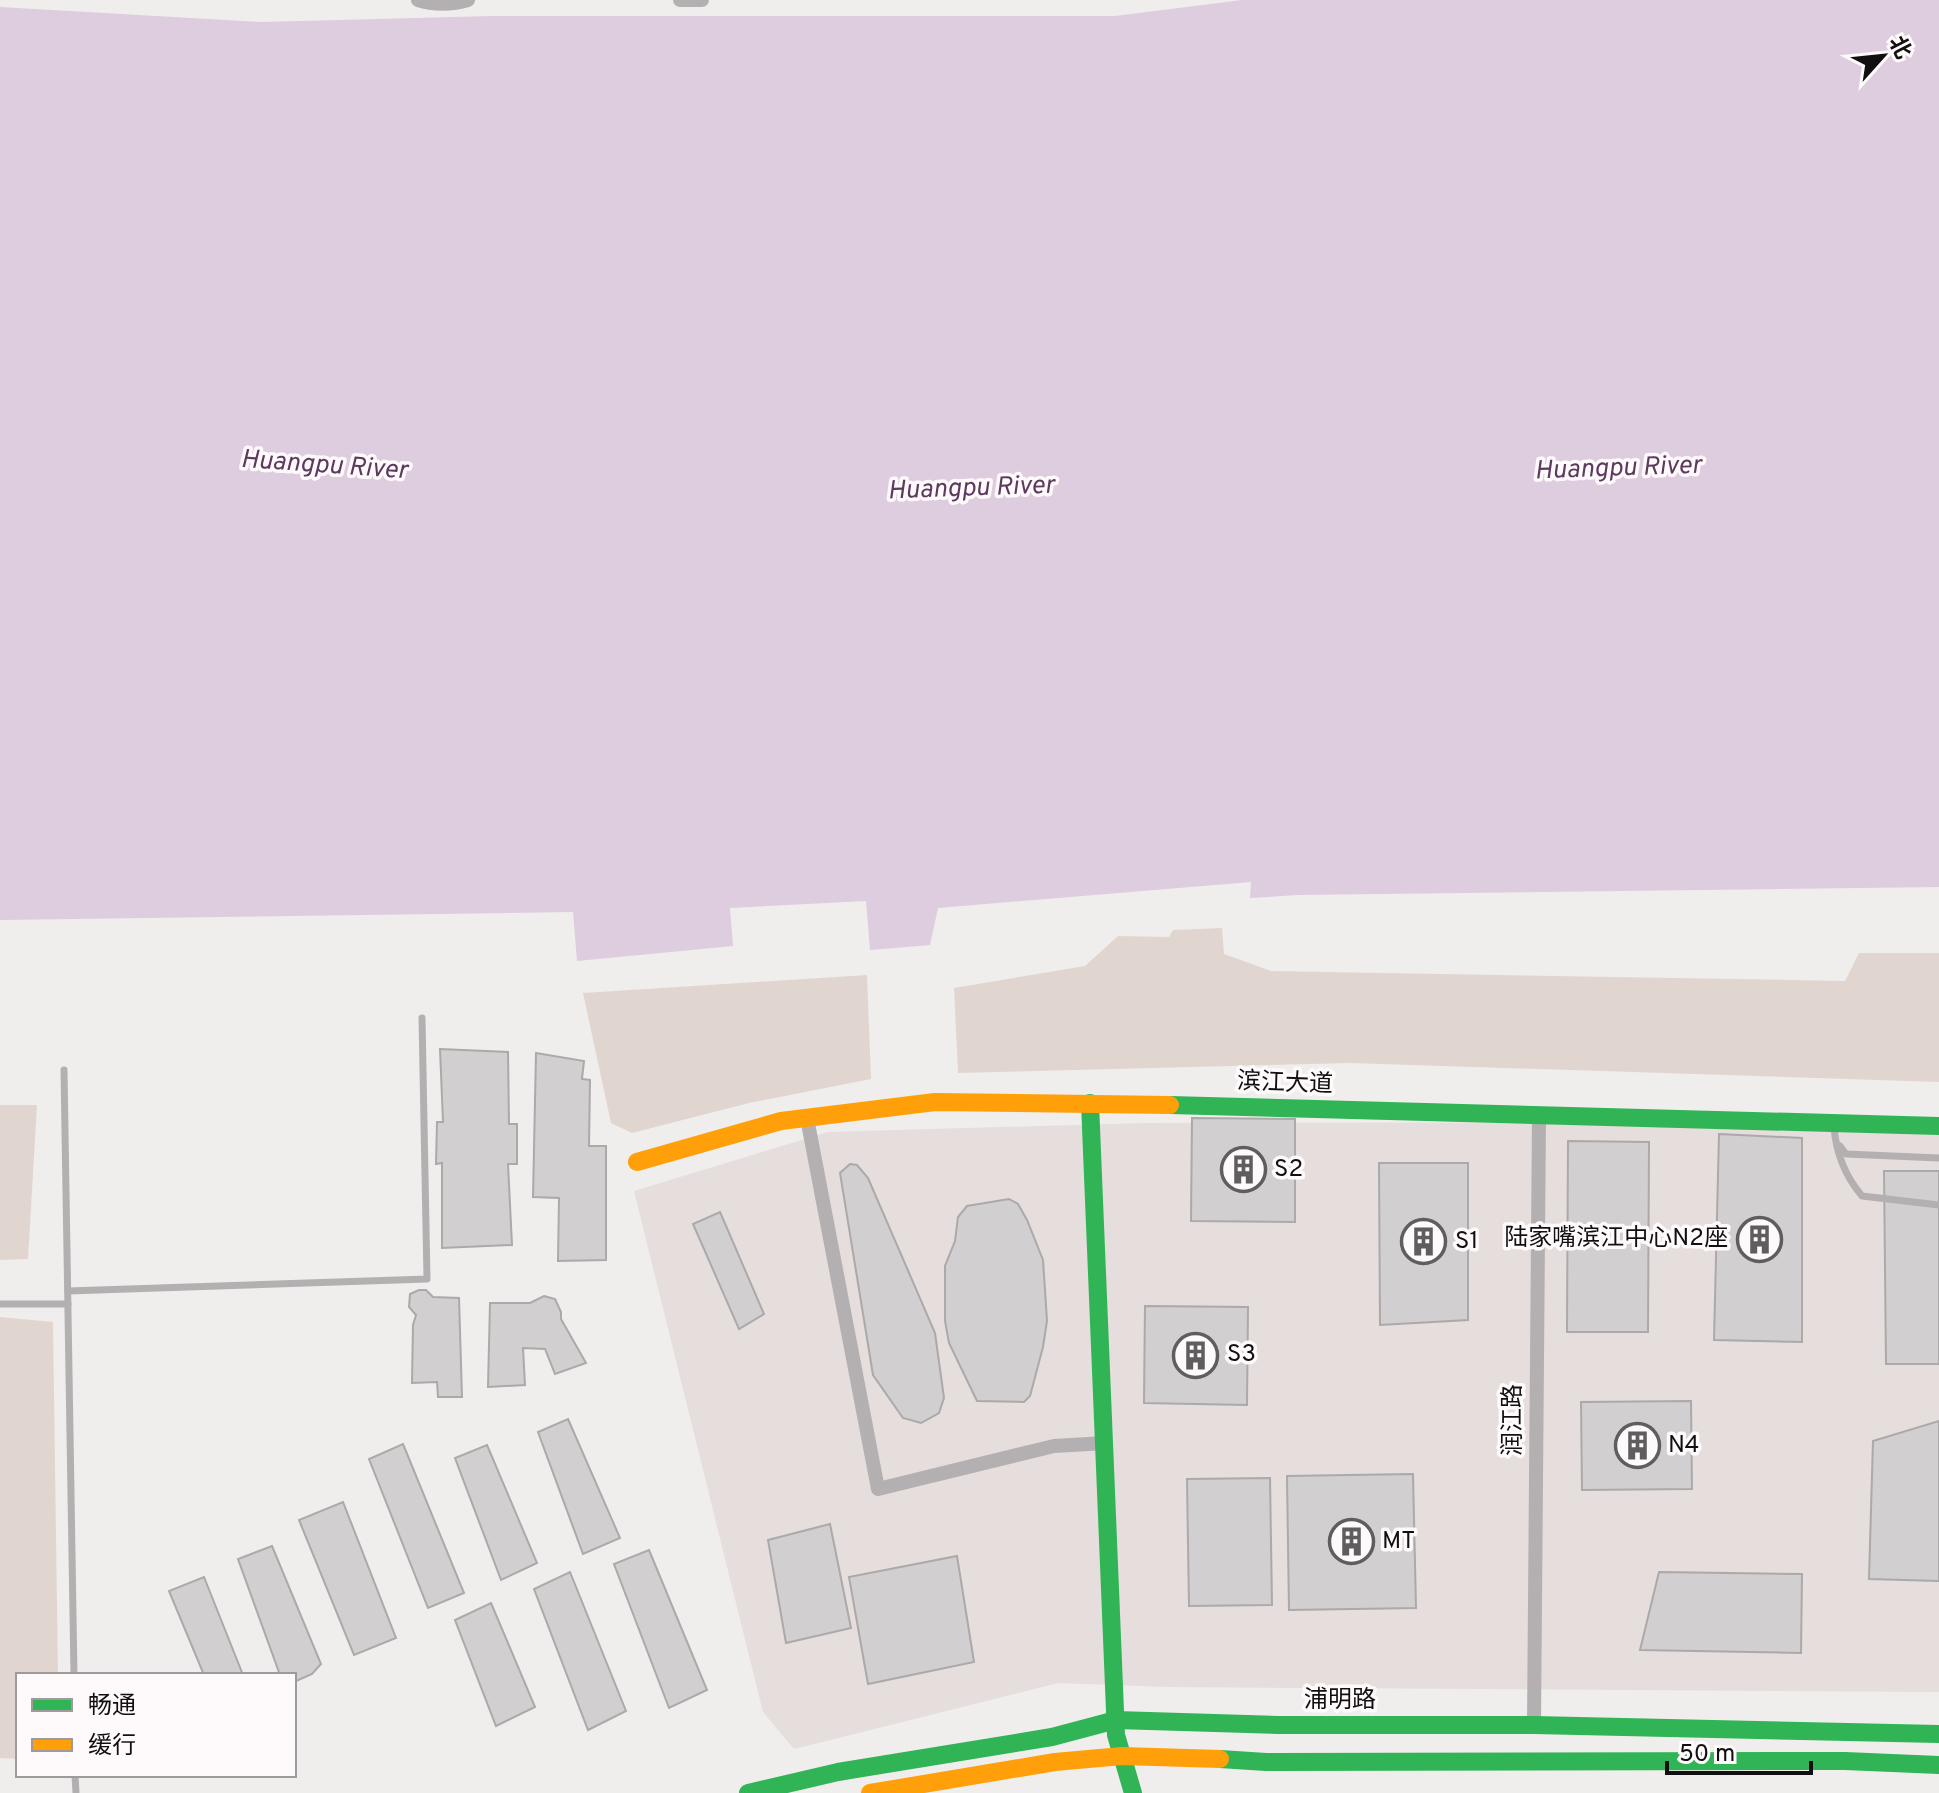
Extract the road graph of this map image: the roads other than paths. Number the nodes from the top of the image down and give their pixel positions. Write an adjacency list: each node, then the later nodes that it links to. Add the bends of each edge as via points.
1 (418, 0): 2 (street)
2 (468, 0)
3 (680, 0): 4 (street)
4 (702, 0)
5 (422, 1018): 16 (lane, via 427,1279)
6 (64, 1070): 16 (lane)
7 (1090, 1103): 8 (main road, 滨江大道); 9 (main road, 滨江大道, via 935,1102); 19 (main road)
8 (1539, 1115): 10 (main road, 滨江大道); 21 (street, 润江路)
9 (807, 1118): 14 (main road, 滨江大道); 19 (street, via 878,1489 1054,1446)
10 (1834, 1122): 11 (main road, 滨江大道); 12 (lane)
11 (1939, 1126)
12 (1835, 1142): 13 (lane, via 1846,1154); 15 (lane, via 1848,1179 1862,1196)
13 (1939, 1158)
14 (637, 1162)
15 (1939, 1205)
16 (68, 1291): 18 (lane)
17 (0, 1304): 18 (lane)
18 (68, 1304): 20 (lane)
19 (1105, 1443): 22 (main road)
20 (74, 1673)
21 (1534, 1725): 22 (main road, 浦明路); 23 (main road, 浦明路)
22 (1116, 1728): 24 (main road); 26 (main road, 浦明路, via 838,1772)
23 (1939, 1734)
24 (1122, 1756): 25 (main road, via 1266,1762); 27 (main road); 28 (main road)
25 (1939, 1765)
26 (748, 1793)
27 (870, 1793)
28 (1133, 1793)

